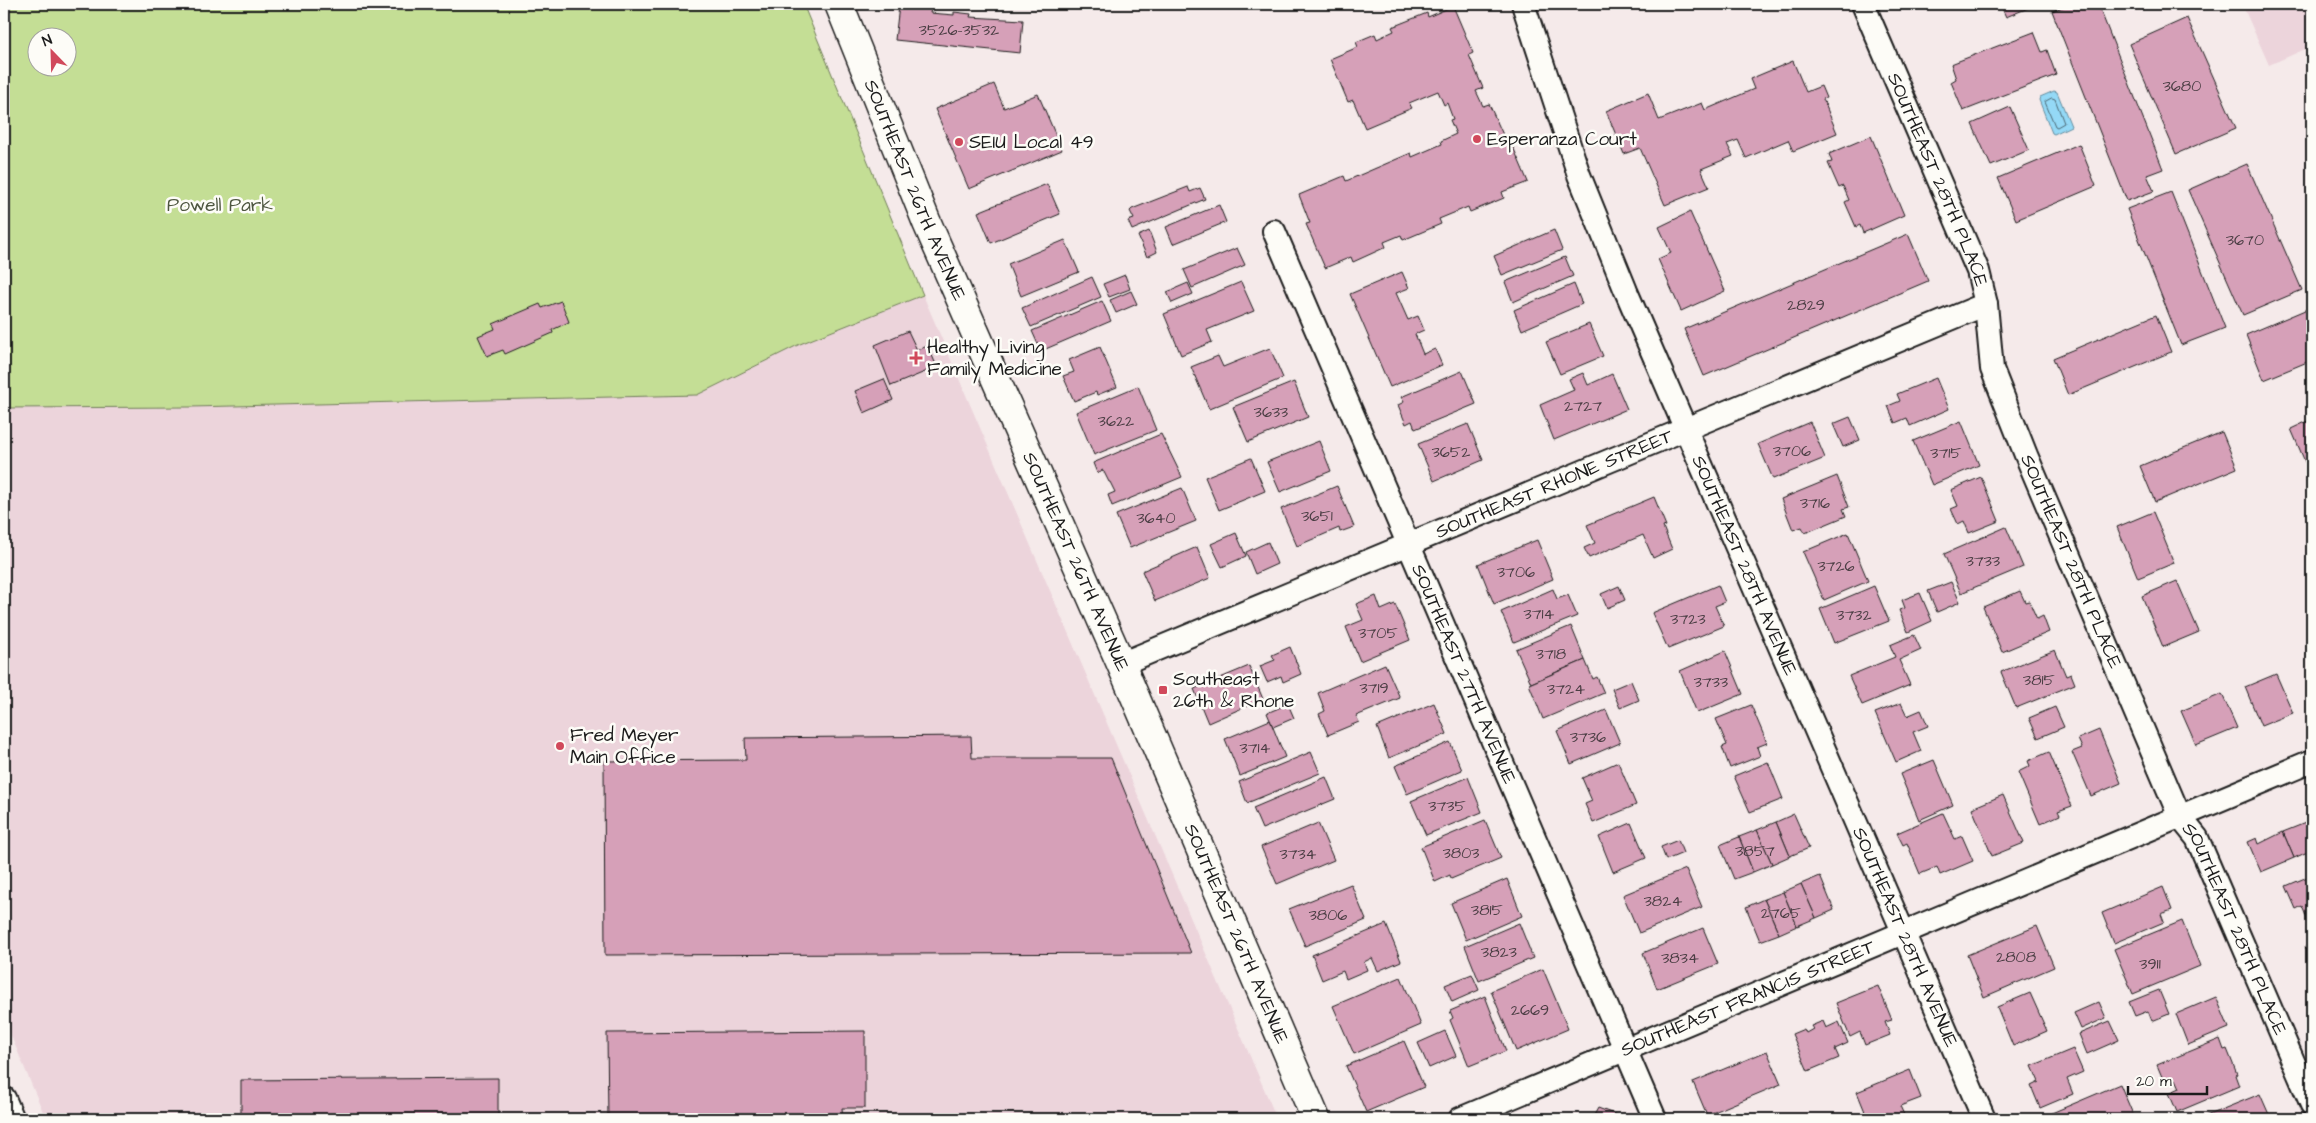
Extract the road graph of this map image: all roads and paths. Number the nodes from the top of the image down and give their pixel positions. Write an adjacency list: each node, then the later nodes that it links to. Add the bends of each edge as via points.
1 (839, 4): 8 (street, SOUTHEAST 26TH AVENUE, via 927,223)
2 (1523, 4): 6 (street, SOUTHEAST 28TH AVENUE, via 1579,175)
3 (1863, 4): 5 (street, SOUTHEAST 28TH PLACE, via 1978,271)
4 (1274, 231): 7 (street, SOUTHEAST 27TH AVENUE)
5 (1986, 304): 6 (street, SOUTHEAST RHONE STREET); 10 (street, SOUTHEAST 28TH PLACE, via 1992,369)
6 (1685, 429): 7 (street, SOUTHEAST RHONE STREET); 11 (street, SOUTHEAST 28TH AVENUE)
7 (1408, 544): 8 (street, SOUTHEAST RHONE STREET); 12 (street, SOUTHEAST 27TH AVENUE)
8 (1121, 664): 16 (street, SOUTHEAST 26TH AVENUE)
9 (2312, 761): 10 (street, SOUTHEAST FRANCIS STREET)
10 (2180, 817): 11 (street, SOUTHEAST FRANCIS STREET); 14 (street, SOUTHEAST 28TH PLACE, via 2197,838)
11 (1904, 933): 12 (street, SOUTHEAST FRANCIS STREET); 19 (street, SOUTHEAST 28TH AVENUE)
12 (1625, 1051): 17 (street, SOUTHEAST FRANCIS STREET); 18 (street, SOUTHEAST 27TH AVENUE)
13 (4, 1098): 15 (street)
14 (2312, 1105)
15 (13, 1119)
16 (1316, 1119)
17 (1460, 1119)
18 (1655, 1119)
19 (1984, 1119)

